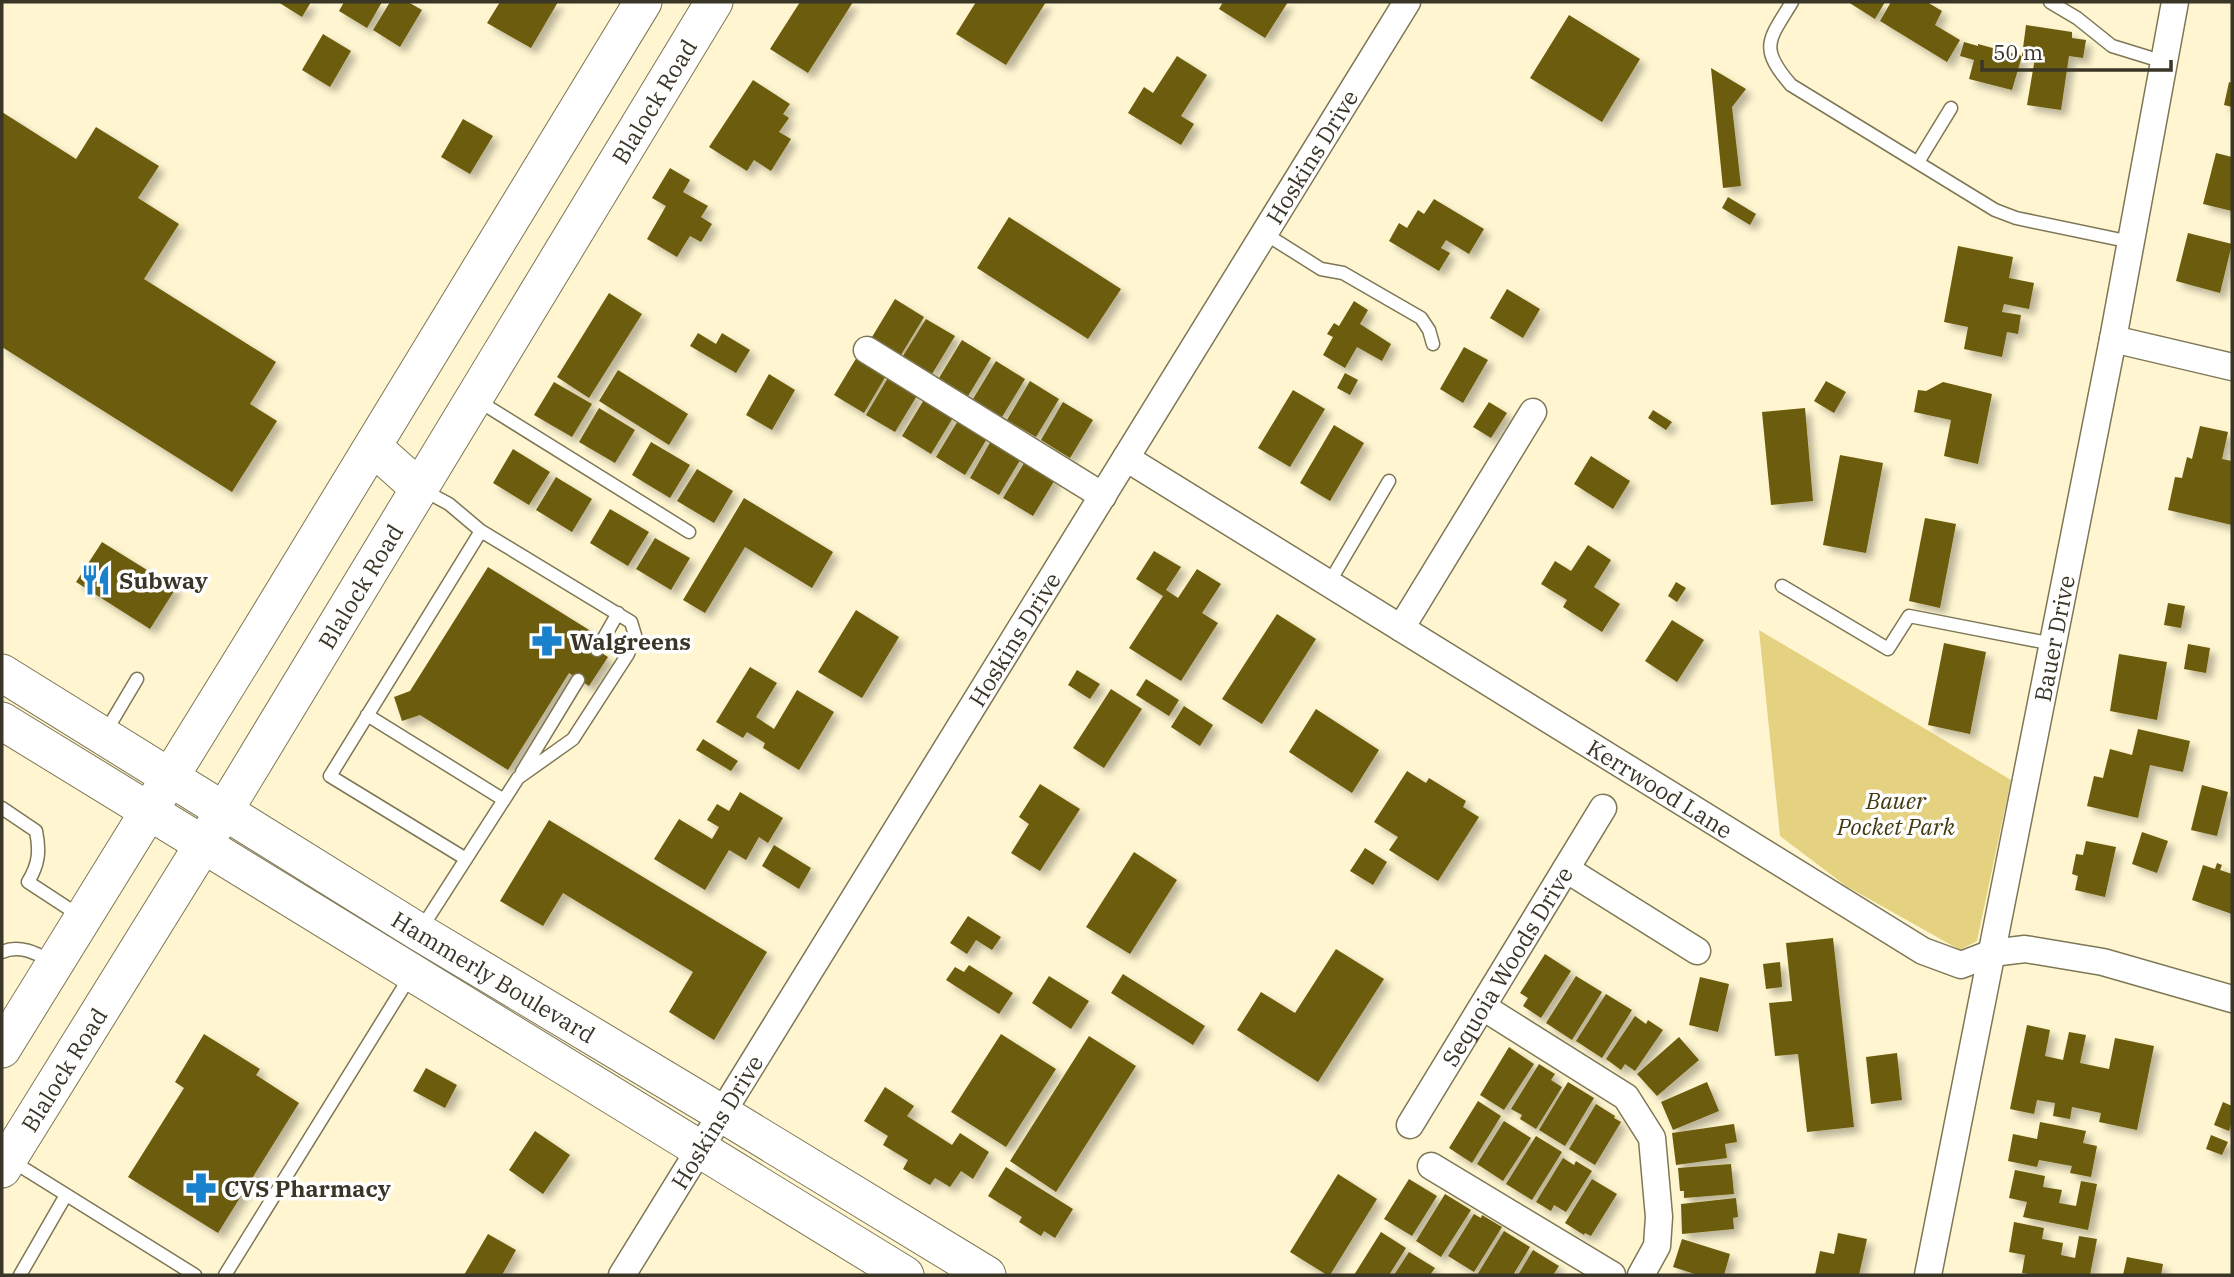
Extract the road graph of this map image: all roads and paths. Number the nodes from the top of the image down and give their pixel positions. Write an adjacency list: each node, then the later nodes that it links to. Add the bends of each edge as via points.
1 (643, 2): 18 (main road)
2 (714, 2): 16 (main road, Blalock Road)
3 (1406, 2): 10 (street, Hoskins Drive)
4 (1792, 2): 9 (lane, via 1769,39 1773,65 1791,85)
5 (2050, 2): 7 (lane, via 2112,46)
6 (2175, 2): 7 (street, Bauer Drive)
7 (2164, 62): 11 (street, Bauer Drive)
8 (1951, 108): 9 (lane)
9 (1918, 162): 11 (lane, via 2016,218)
10 (1264, 233): 13 (lane, via 1321,269 1343,273 1421,318); 19 (street, Hoskins Drive)
11 (2131, 242): 12 (street, Bauer Drive)
12 (2113, 339): 15 (street); 29 (street, Bauer Drive)
13 (1433, 344)
14 (867, 350): 22 (street)
15 (2232, 367)
16 (473, 398): 21 (main road, Blalock Road); 24 (lane)
17 (1533, 412): 28 (street)
18 (373, 447): 21 (main road); 37 (main road)
19 (1126, 458): 22 (street, Hoskins Drive); 25 (street, Kerrwood Lane)
20 (1389, 481): 25 (lane)
21 (419, 488): 23 (lane, via 449,504); 42 (main road, Blalock Road)
22 (1102, 496): 57 (street, Hoskins Drive)
23 (481, 531): 27 (lane); 34 (lane)
24 (688, 532)
25 (1329, 583): 28 (street, Kerrwood Lane)
26 (1782, 586): 29 (lane, via 1888,649 1909,616)
27 (618, 613): 30 (lane); 38 (lane, via 631,622 635,635 628,654 573,739)
28 (1401, 628): 51 (street, Kerrwood Lane, via 1923,951 1961,965)
29 (2053, 644): 51 (street, Bauer Drive)
30 (597, 650)
31 (2, 673): 36 (main road, Hammerly Boulevard)
32 (137, 679): 36 (lane)
33 (578, 680): 38 (lane)
34 (367, 715): 39 (lane); 45 (lane, via 330,776)
35 (2, 721): 43 (main road, Hammerly Boulevard)
36 (104, 735): 37 (main road, Hammerly Boulevard)
37 (170, 777): 42 (main road, Hammerly Boulevard); 43 (main road)
38 (518, 778): 39 (lane)
39 (504, 800): 45 (lane)
40 (2, 808): 47 (lane, via 36,831 40,852 28,882)
41 (1603, 808): 46 (street, Sequoia Woods Drive)
42 (224, 811): 44 (main road, Blalock Road); 48 (main road, Hammerly Boulevard)
43 (149, 812): 44 (main road, Hammerly Boulevard); 47 (main road)
44 (202, 843): 53 (main road, Hammerly Boulevard); 60 (main road, Blalock Road)
45 (466, 859): 48 (lane)
46 (1566, 869): 49 (street); 55 (street, Sequoia Woods Drive)
47 (83, 918): 52 (main road)
48 (419, 932): 57 (main road, Hammerly Boulevard)
49 (1697, 951)
50 (2, 952): 52 (lane, via 11,947 35,952)
51 (1992, 953): 54 (street, Kerrwood Lane, via 2025,949 2103,962); 71 (street, Bauer Drive)
52 (55, 963): 56 (main road)
53 (412, 972): 59 (main road, Hammerly Boulevard); 65 (lane)
54 (2232, 999)
55 (1483, 1007): 58 (street, Sequoia Woods Drive); 70 (street, via 1626,1097 1652,1138 1660,1217 1657,1246)
56 (4, 1041)
57 (721, 1112): 59 (street, Hoskins Drive); 68 (main road, Hammerly Boulevard)
58 (1410, 1125)
59 (698, 1149): 66 (street, Hoskins Drive); 67 (main road, Hammerly Boulevard)
60 (5, 1164): 62 (lane)
61 (1431, 1166): 69 (street)
62 (66, 1195): 63 (lane); 64 (lane)
63 (20, 1275)
64 (195, 1275)
65 (225, 1275)
66 (622, 1275)
67 (905, 1275)
68 (987, 1275)
69 (1612, 1275)
70 (1641, 1275)
71 (1928, 1275)

